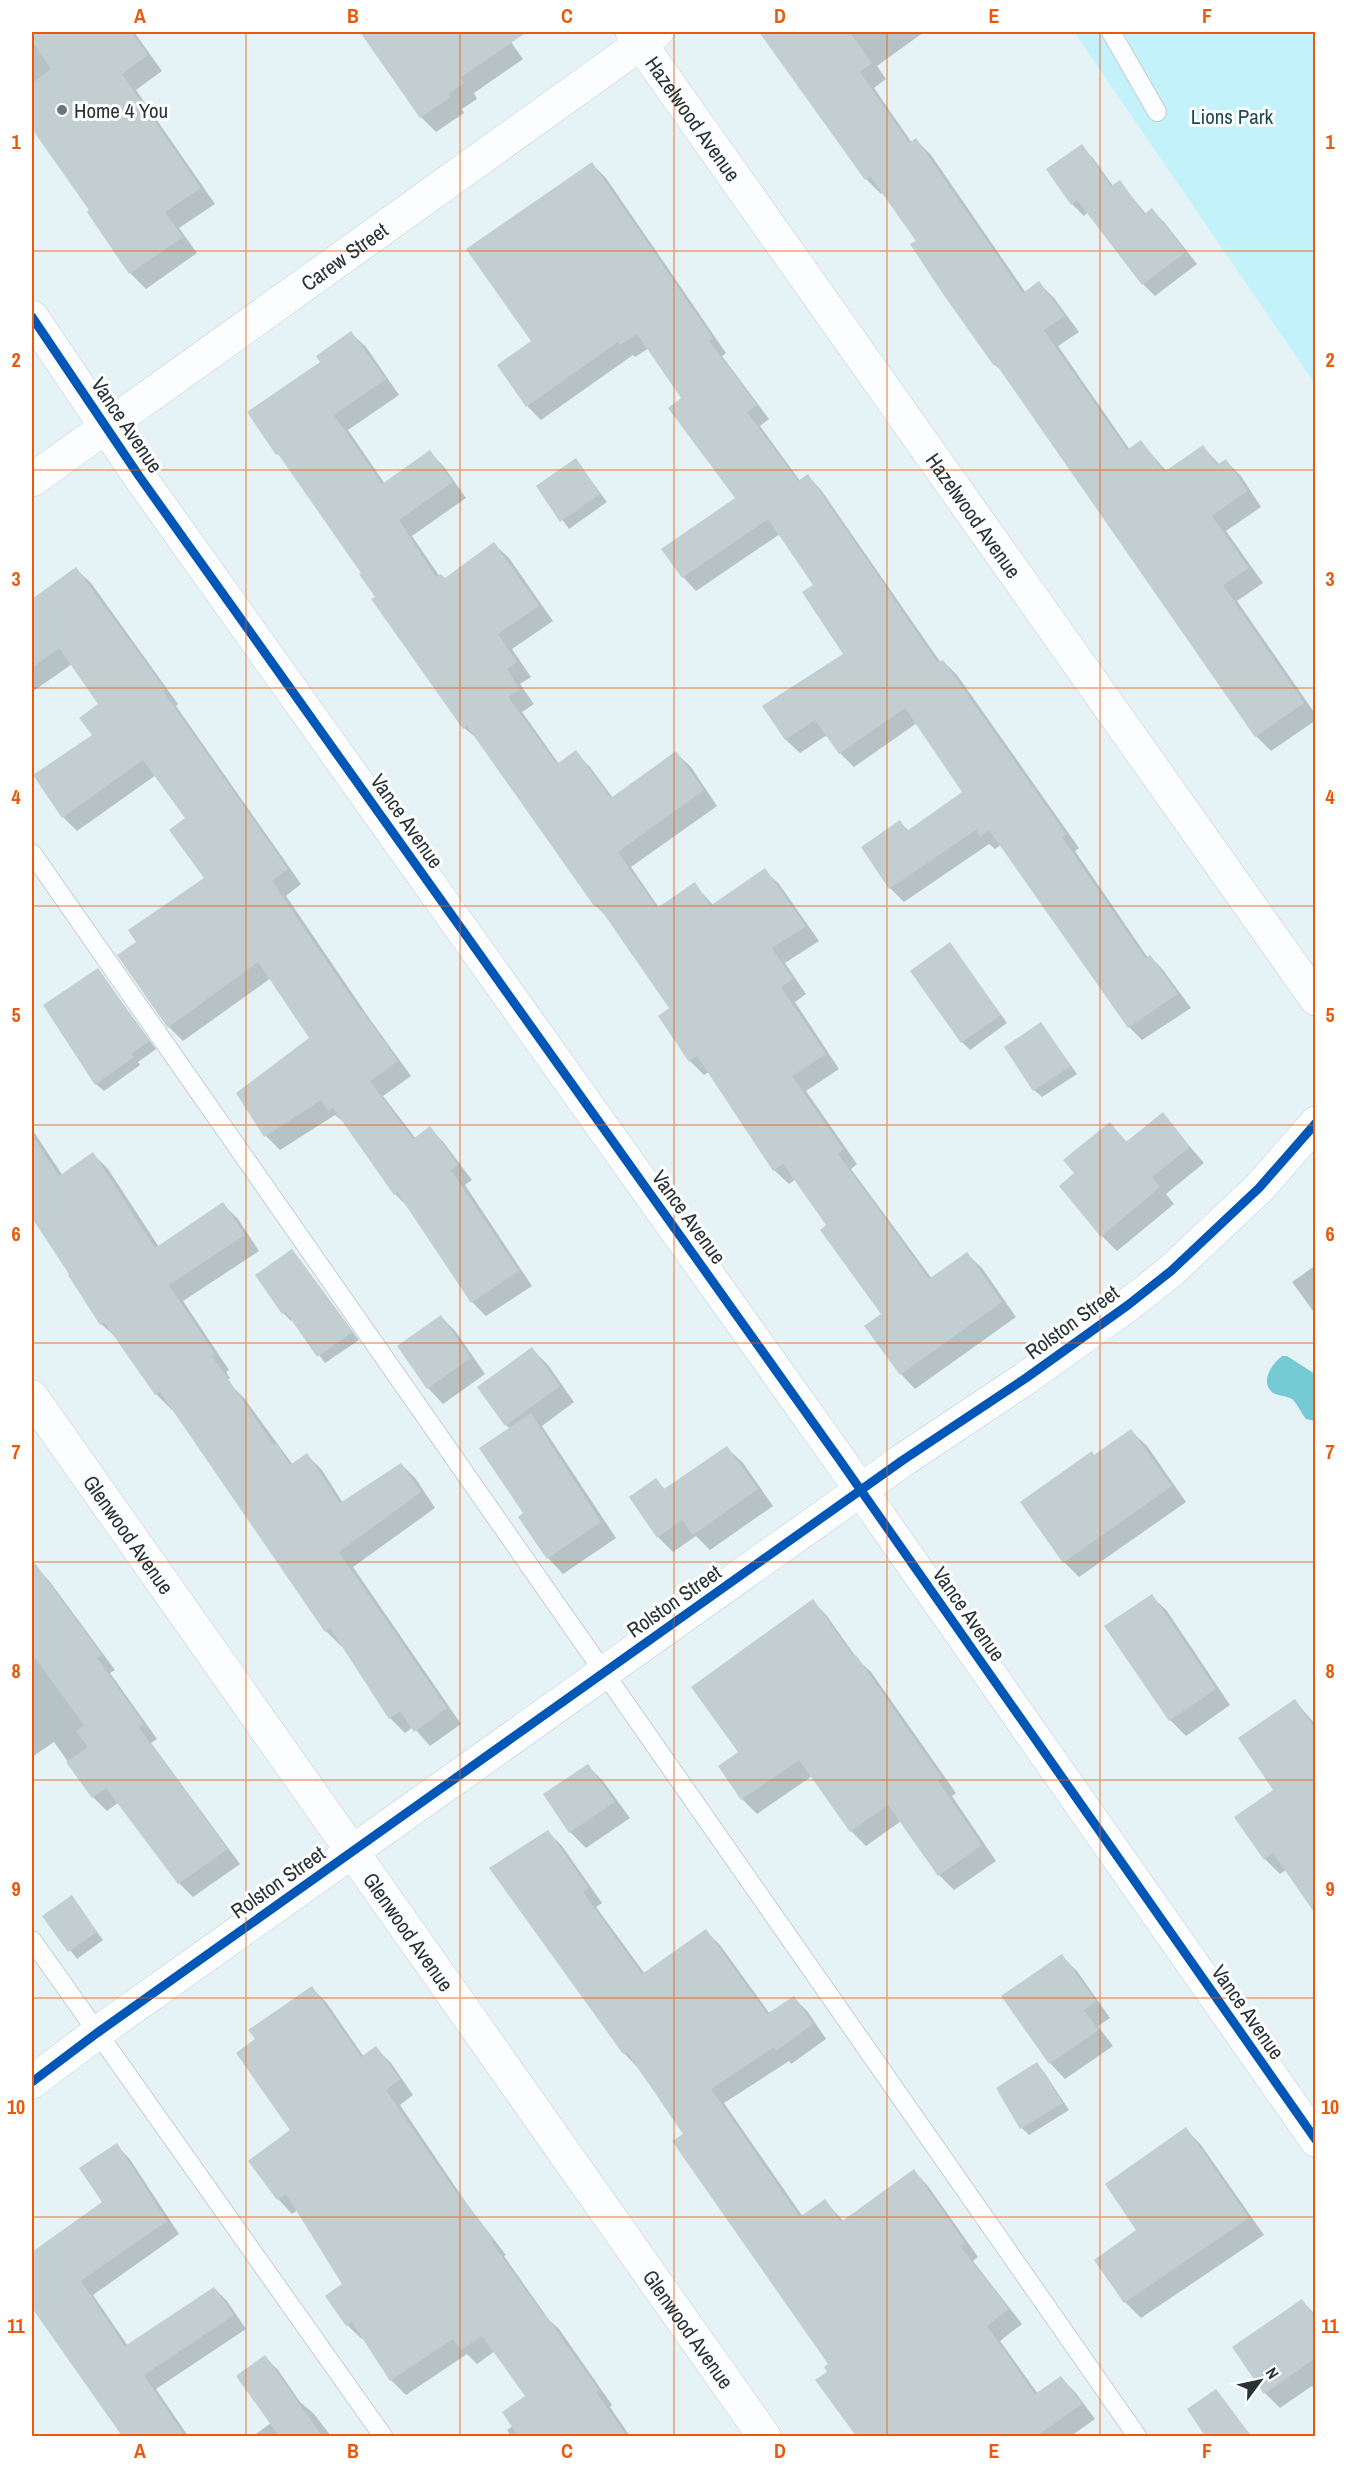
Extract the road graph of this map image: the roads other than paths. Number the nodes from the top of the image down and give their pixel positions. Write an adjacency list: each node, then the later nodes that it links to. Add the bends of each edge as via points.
1 (1111, 32): 3 (lane)
2 (643, 36): 5 (street, Carew Street); 8 (street, Hazelwood Avenue)
3 (1158, 112)
4 (32, 317): 5 (street, Vance Avenue)
5 (107, 427): 6 (street, Carew Street); 11 (street, Vance Avenue)
6 (32, 480)
7 (32, 853): 12 (lane)
8 (1316, 999)
9 (1316, 1123): 11 (street, Rolston Street, via 1259,1188 1171,1271)
10 (32, 1397): 13 (street, Glenwood Avenue)
11 (861, 1491): 12 (street, Rolston Street); 17 (street, Vance Avenue)
12 (605, 1672): 13 (street, Rolston Street); 20 (lane)
13 (351, 1852): 15 (street, Rolston Street); 19 (street, Glenwood Avenue)
14 (32, 1940): 15 (lane)
15 (97, 2033): 16 (street, Rolston Street); 18 (lane)
16 (32, 2082)
17 (1316, 2140)
18 (383, 2436)
19 (764, 2436)
20 (1137, 2436)

